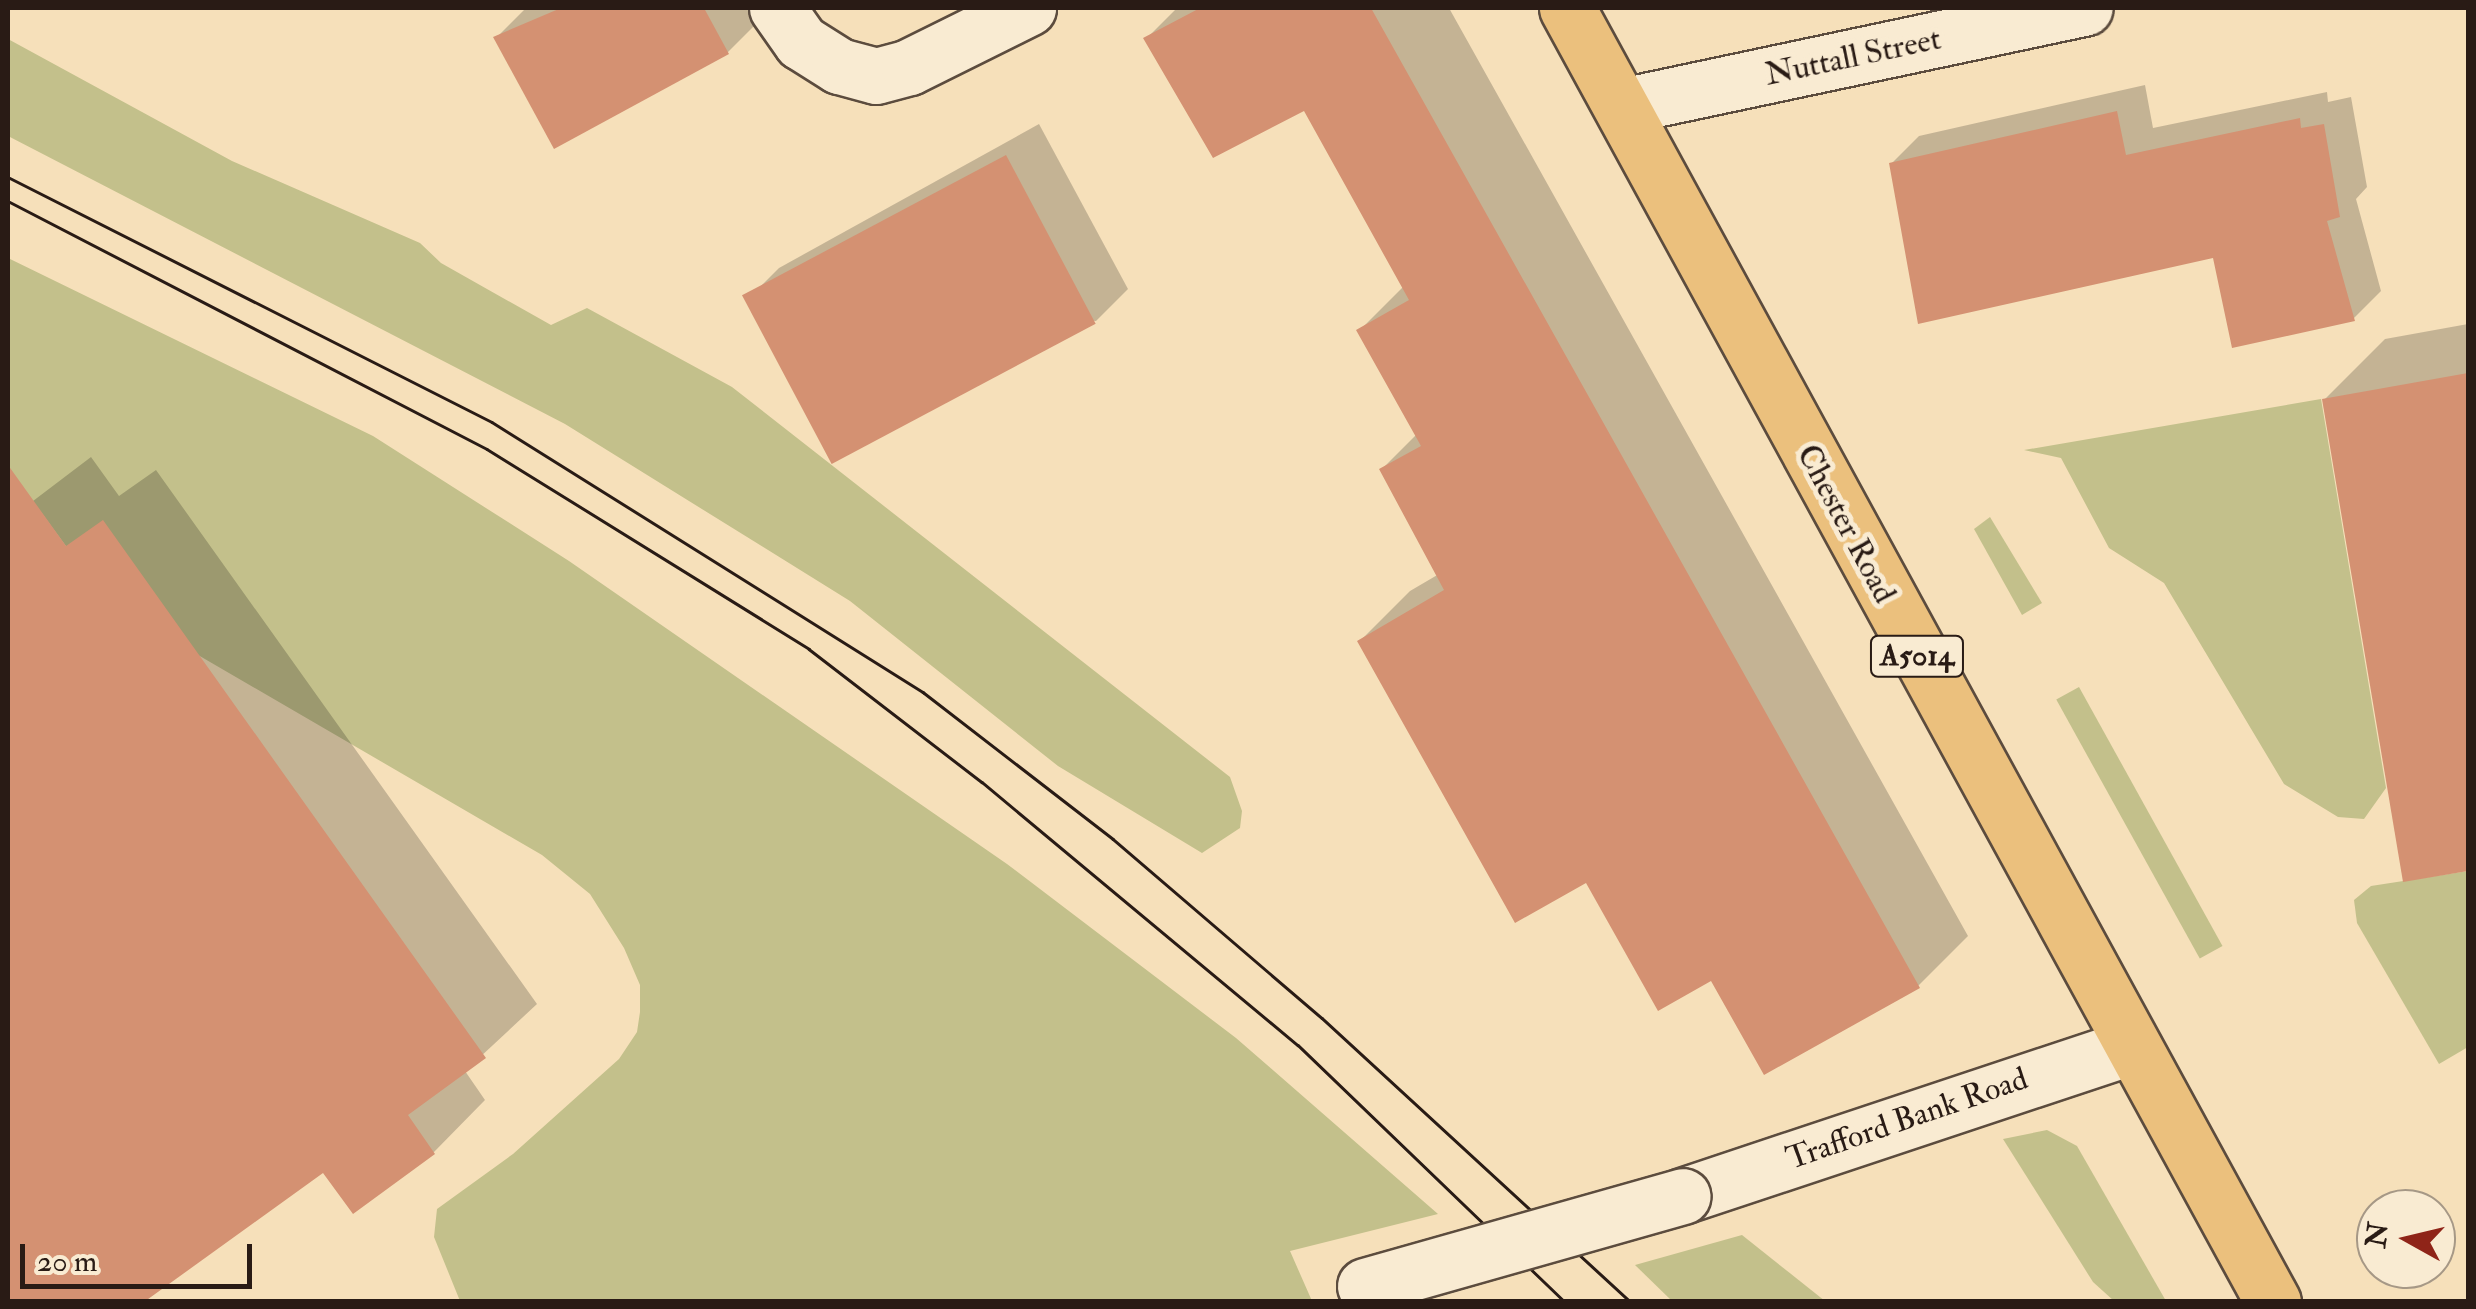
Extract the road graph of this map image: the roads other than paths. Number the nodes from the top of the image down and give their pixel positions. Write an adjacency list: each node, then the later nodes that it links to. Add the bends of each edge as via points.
1 (777, 8): 2 (street, via 801,42 839,66 876,76 910,67)
2 (1028, 8)
3 (1567, 8): 5 (main road, Chester Road / A5014)
4 (2085, 8): 5 (street, Nuttall Street)
5 (1622, 106): 6 (main road, Chester Road / A5014)
6 (2133, 1046): 7 (street, Trafford Bank Road, bridge, via 1682,1196); 8 (main road, Chester Road / A5014)
7 (1365, 1286)
8 (2273, 1302)

